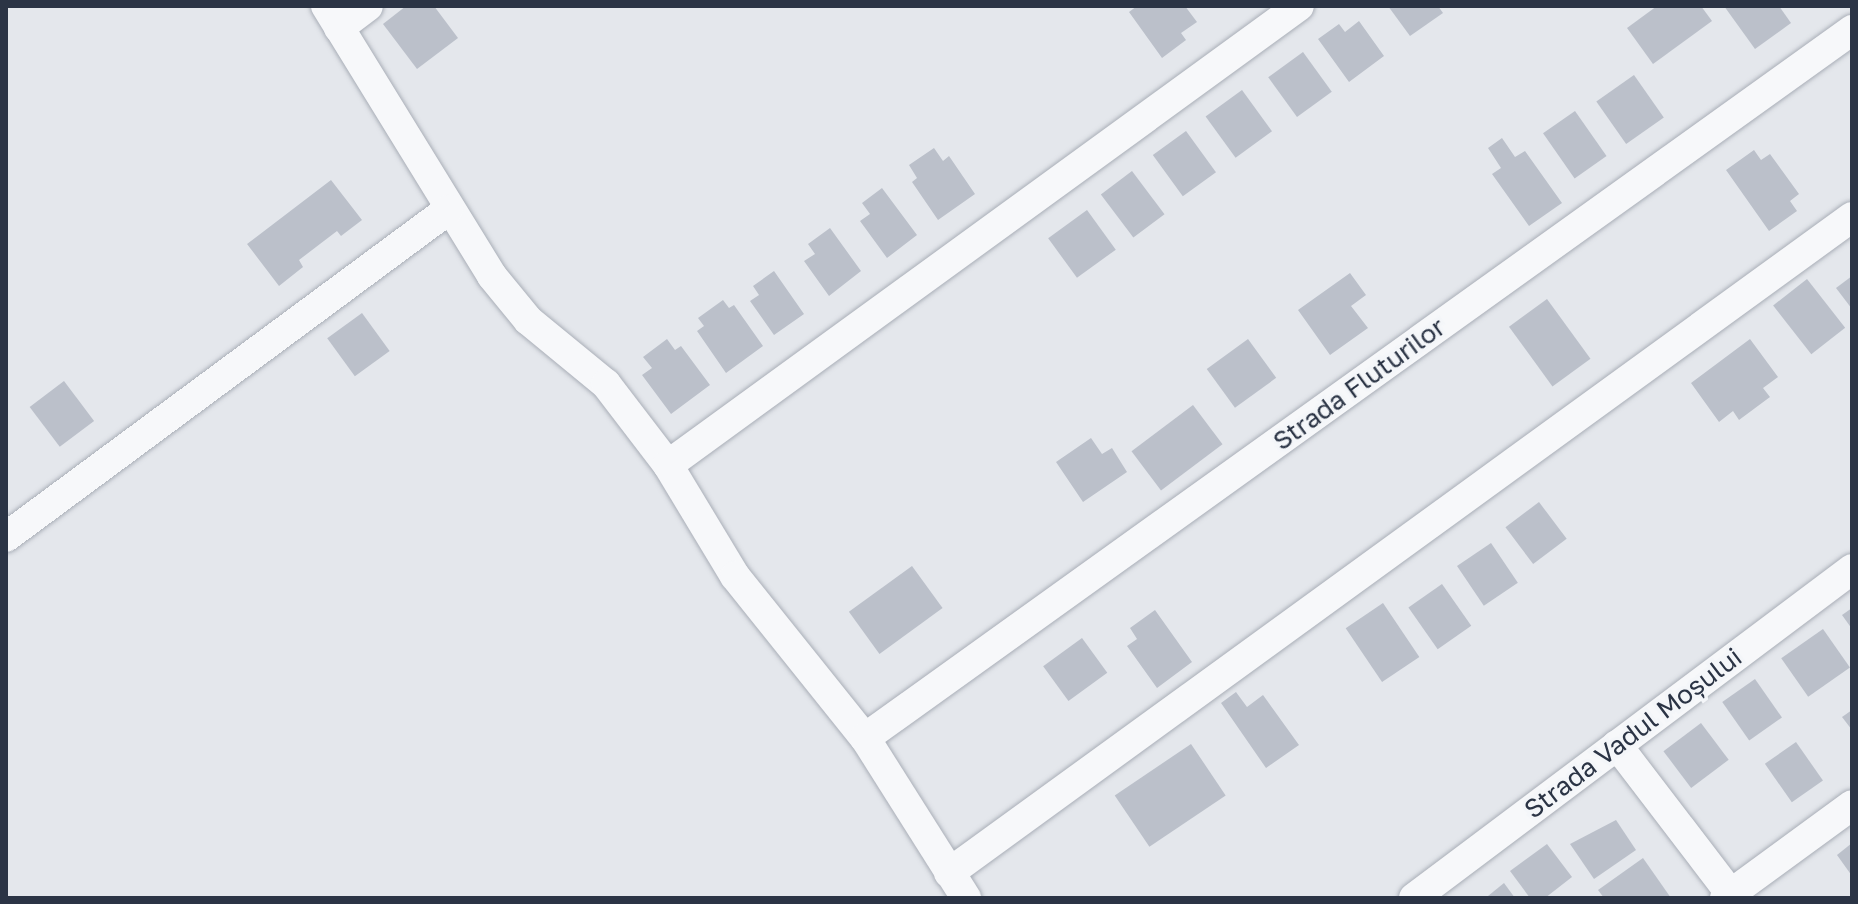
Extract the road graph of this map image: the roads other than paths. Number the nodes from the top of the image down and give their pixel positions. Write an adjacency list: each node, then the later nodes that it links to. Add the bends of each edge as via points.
1 (368, 6): 3 (street)
2 (1299, 6): 7 (street)
3 (332, 17): 5 (street)
4 (1852, 30): 10 (street, Strada Fluturilor)
5 (448, 210): 7 (street, via 528,320 606,384); 8 (street)
6 (1852, 217): 13 (street)
7 (668, 465): 10 (street, via 759,610)
8 (6, 537)
9 (1852, 569): 11 (street, Strada Vadul Moșului)
10 (865, 738): 13 (street)
11 (1617, 745): 14 (street); 16 (street, Strada Vadul Moșului)
12 (1852, 805): 14 (street)
13 (949, 873): 15 (street)
14 (1730, 897)
15 (966, 898)
16 (1414, 898)

